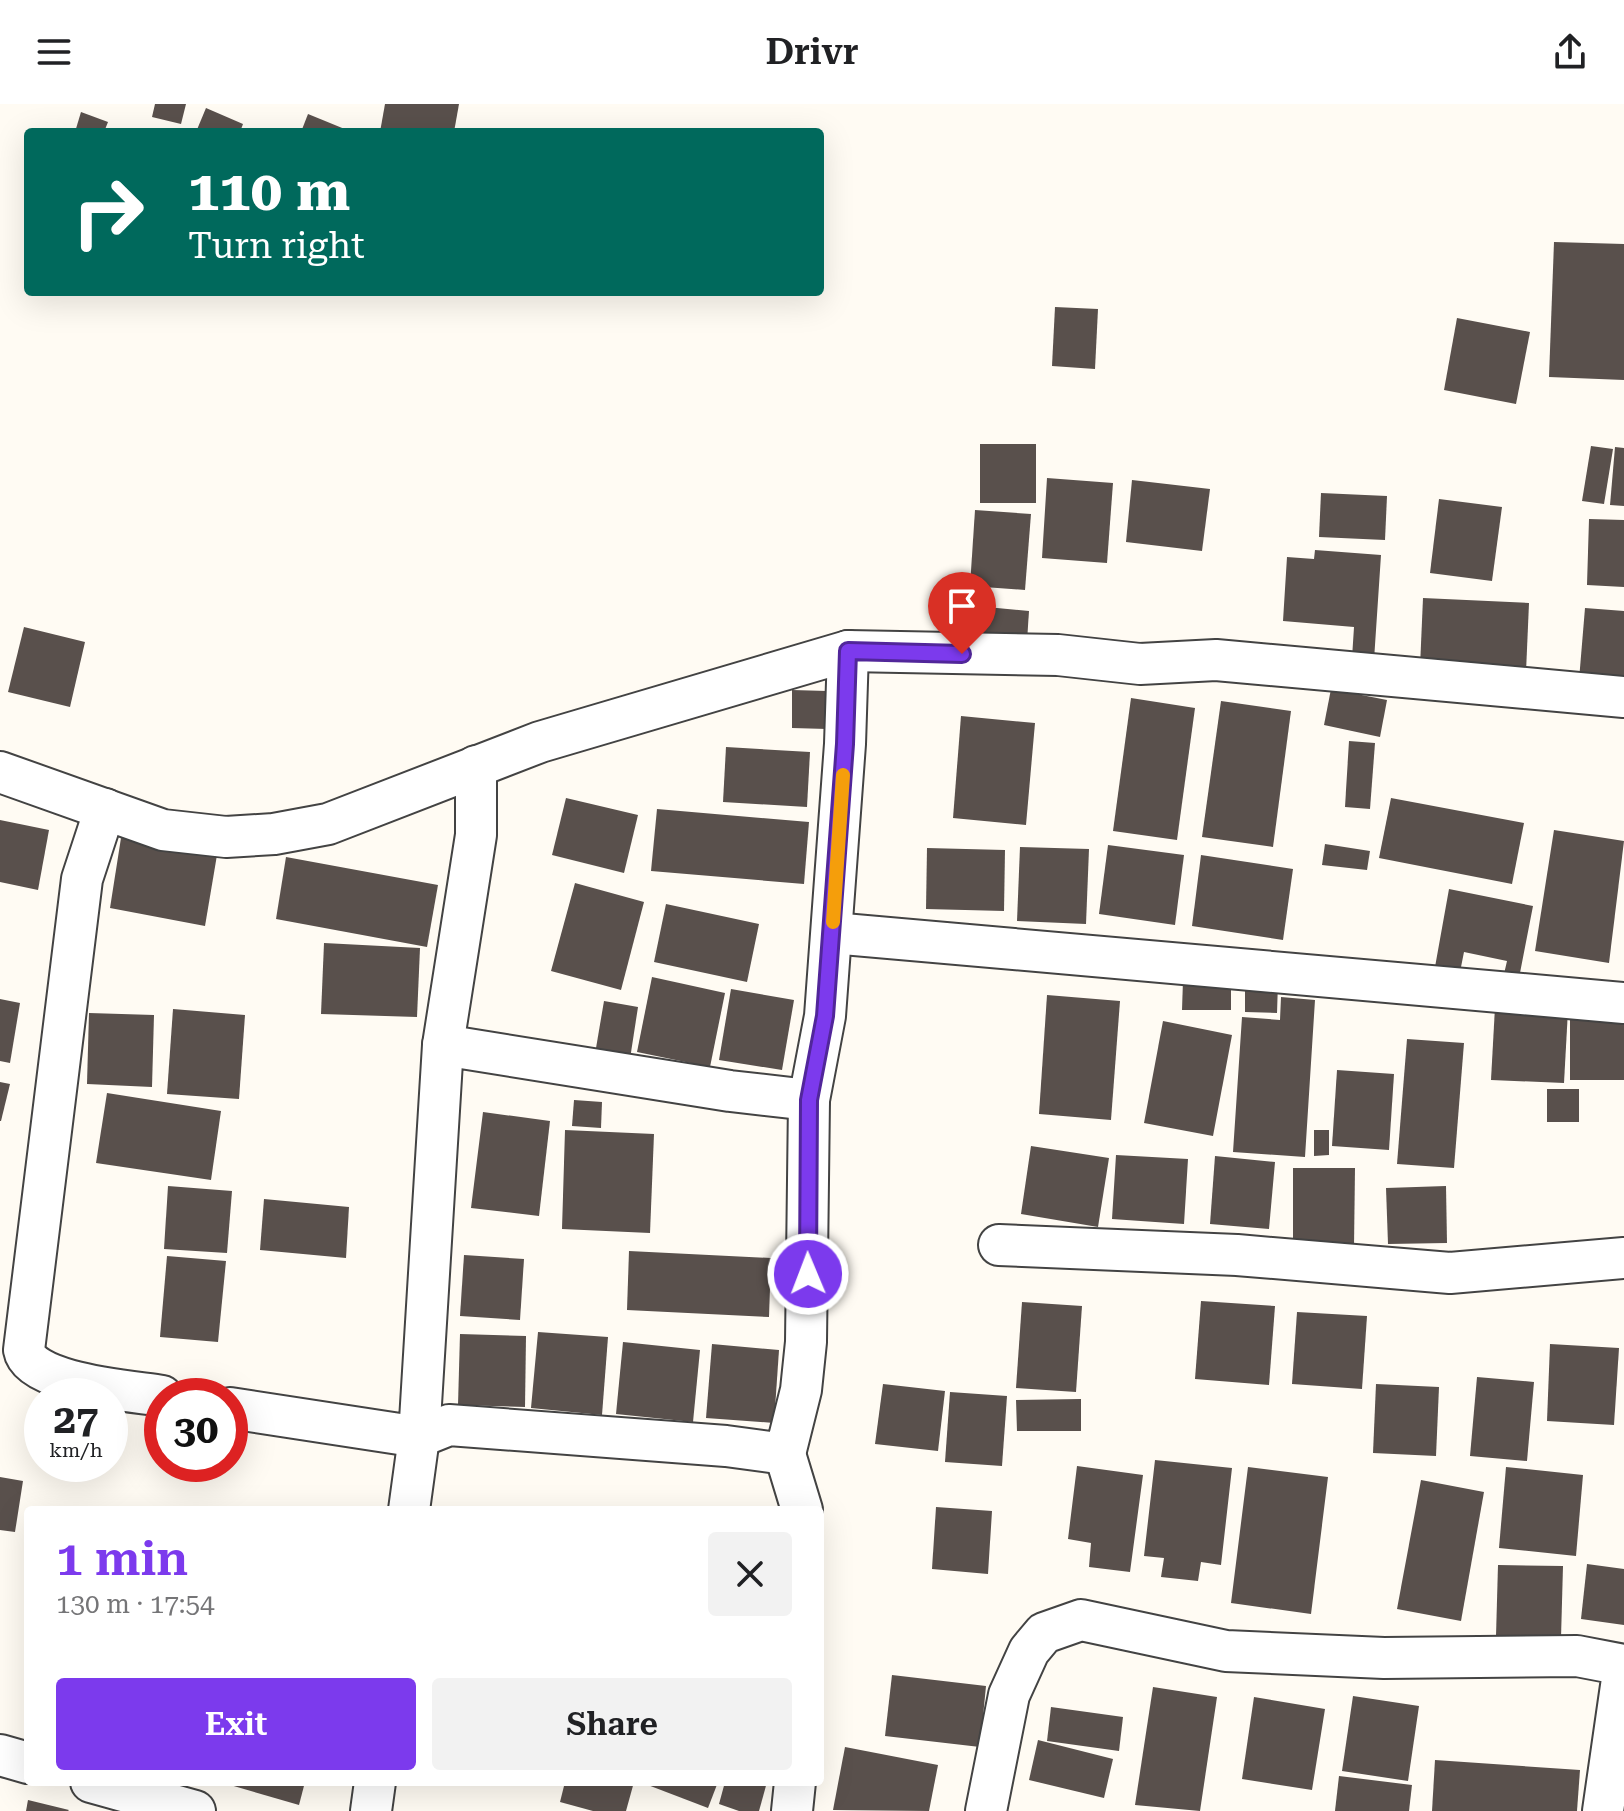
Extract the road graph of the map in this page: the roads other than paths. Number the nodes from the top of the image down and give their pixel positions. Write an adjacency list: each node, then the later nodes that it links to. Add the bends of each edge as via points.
1 (848, 651): 2 (street, via 1058,655 1140,664 1216,660); 3 (street, via 540,742); 6 (street)
2 (1624, 697)
3 (476, 766): 5 (street, via 328,824 274,834 226,837 163,830); 8 (street, via 476,835)
4 (0, 772): 5 (street)
5 (105, 809): 12 (street, via 82,879)
6 (832, 933): 7 (street); 9 (street, via 825,1016)
7 (1624, 1003)
8 (443, 1045): 9 (street); 15 (street)
9 (809, 1100): 16 (street, via 806,1342)
10 (999, 1245): 11 (street, via 1237,1255 1450,1273)
11 (1624, 1258)
12 (12, 1359): 13 (street, via 53,1376)
13 (144, 1393)
14 (248, 1411): 15 (street)
15 (419, 1437): 16 (street, via 449,1425); 17 (street)
16 (785, 1454): 18 (street)
17 (410, 1506)
18 (801, 1506)
19 (0, 1755): 20 (street)
20 (24, 1762)
21 (105, 1786): 24 (street)
22 (374, 1786): 25 (street)
23 (795, 1786): 26 (street)
24 (195, 1811)
25 (371, 1811)
26 (792, 1811)
27 (986, 1811): 28 (street, via 1009,1695 1029,1651 1044,1633 1081,1620 1226,1651 1384,1658 1577,1656 1624,1665)
28 (1603, 1811)

